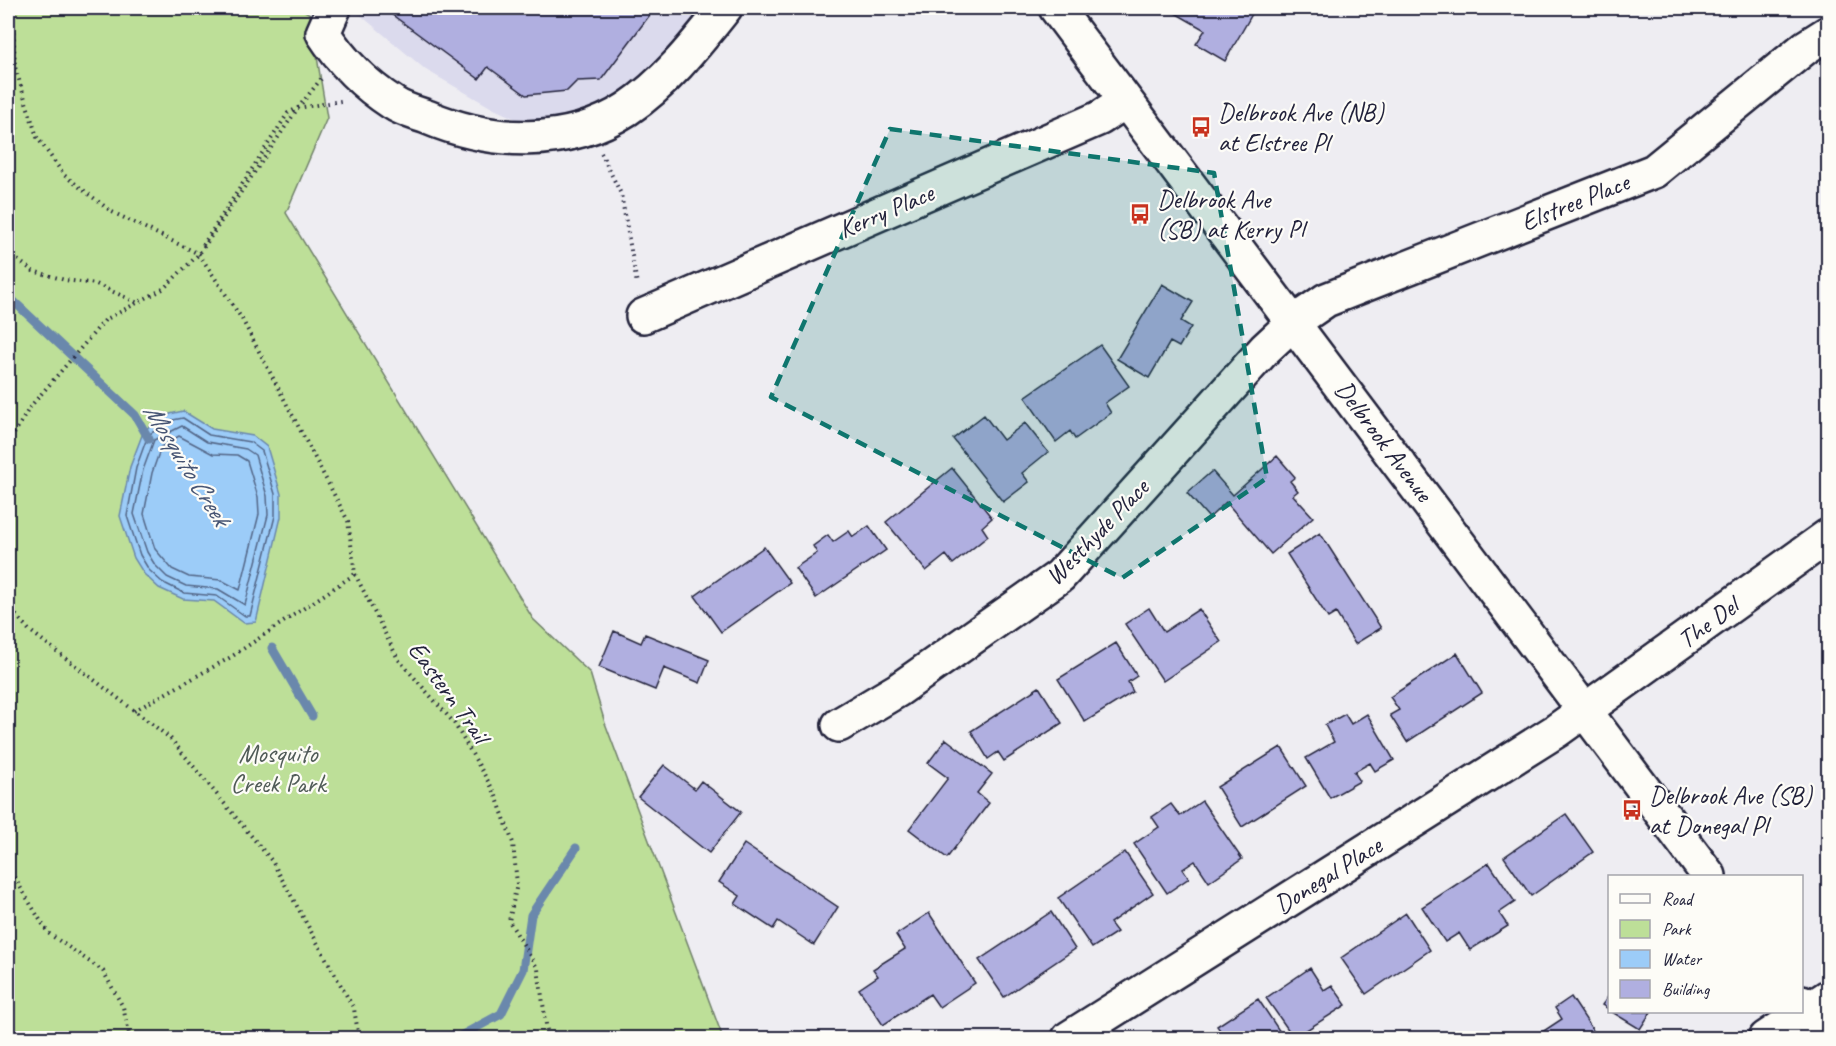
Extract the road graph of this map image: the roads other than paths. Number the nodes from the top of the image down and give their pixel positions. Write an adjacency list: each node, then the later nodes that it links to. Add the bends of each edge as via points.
1 (725, 8): 3 (street, via 666,76 627,108 589,128 535,139 493,137 450,127 395,104 338,57)
2 (1056, 8): 5 (street, Delbrook Avenue)
3 (328, 20)
4 (1828, 33): 7 (street, Elstree Place, via 1654,171 1326,300)
5 (1126, 101): 6 (street, Kerry Place, via 1100,118); 7 (street, Delbrook Avenue)
6 (643, 316)
7 (1294, 322): 9 (street, Delbrook Avenue); 10 (street, Westhyde Place, via 1265,349 1060,576 898,690)
8 (1828, 536): 9 (street, The Del)
9 (1586, 710): 11 (street, Delbrook Avenue); 15 (street, Donegal Place)
10 (839, 725)
11 (1708, 875)
12 (1812, 1003): 14 (street)
13 (1799, 1013): 16 (street)
14 (1828, 1036)
15 (1069, 1038)
16 (1766, 1038)

